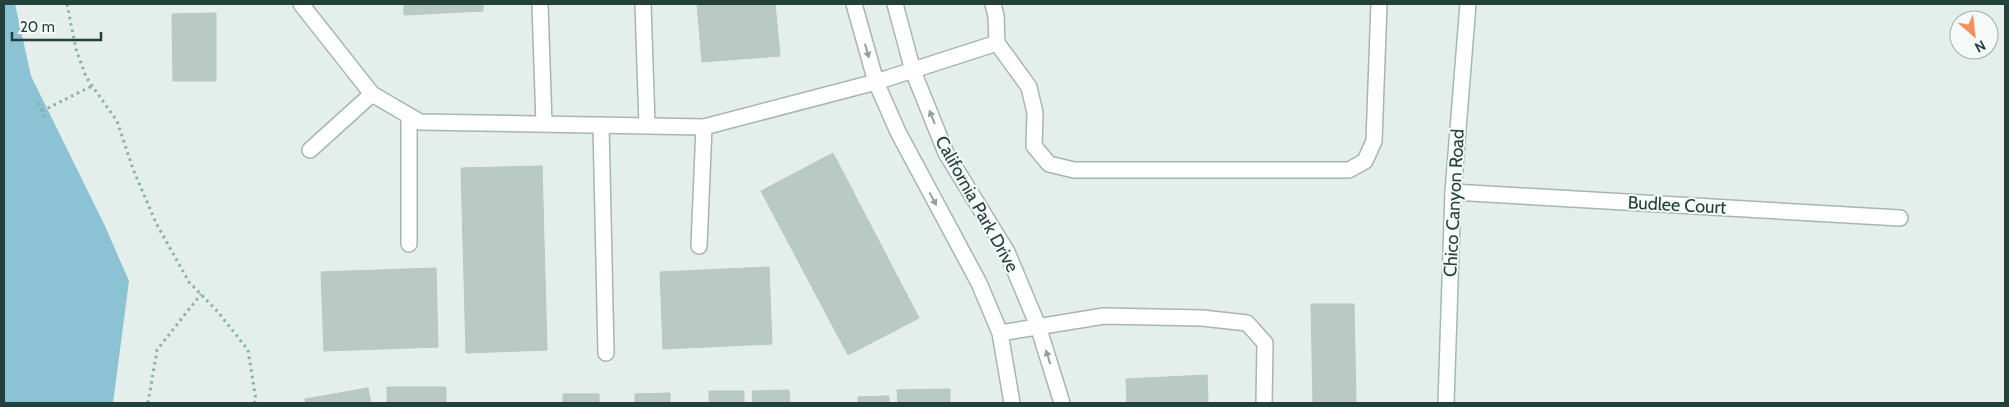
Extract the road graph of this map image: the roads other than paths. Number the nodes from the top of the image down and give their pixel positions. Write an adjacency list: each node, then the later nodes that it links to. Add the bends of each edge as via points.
1 (301, 4): 12 (street)
2 (540, 4): 14 (street)
3 (643, 4): 16 (street)
4 (854, 4): 11 (street, California Park Drive, one-way to 11)
5 (895, 4): 10 (street, California Park Drive)
6 (993, 4): 9 (street)
7 (1379, 4): 9 (street, via 1374,141 1365,161 1349,170 1074,170 1049,164 1034,146 1035,113 1029,87)
8 (1468, 4): 19 (street, Chico Canyon Road)
9 (997, 43): 10 (street)
10 (914, 71): 11 (street); 23 (street, California Park Drive, one-way to 10, via 1007,252 946,153)
11 (876, 82): 17 (street); 24 (street, California Park Drive, one-way to 24, via 898,132 979,283)
12 (372, 94): 13 (street); 18 (street)
13 (409, 116): 14 (street, via 420,122); 21 (street)
14 (544, 124): 15 (street)
15 (601, 125): 16 (street); 25 (street)
16 (647, 126): 17 (street)
17 (704, 126): 22 (street)
18 (310, 150)
19 (1454, 192): 20 (street, Budlee Court); 29 (street, Chico Canyon Road)
20 (1900, 218)
21 (409, 244)
22 (699, 246)
23 (1038, 326): 24 (street); 27 (street, California Park Drive, one-way to 23); 28 (street, via 1104,316 1202,318 1247,323 1265,343)
24 (1000, 333): 26 (street, California Park Drive)
25 (606, 353)
26 (1012, 403)
27 (1062, 403)
28 (1264, 403)
29 (1446, 403)

